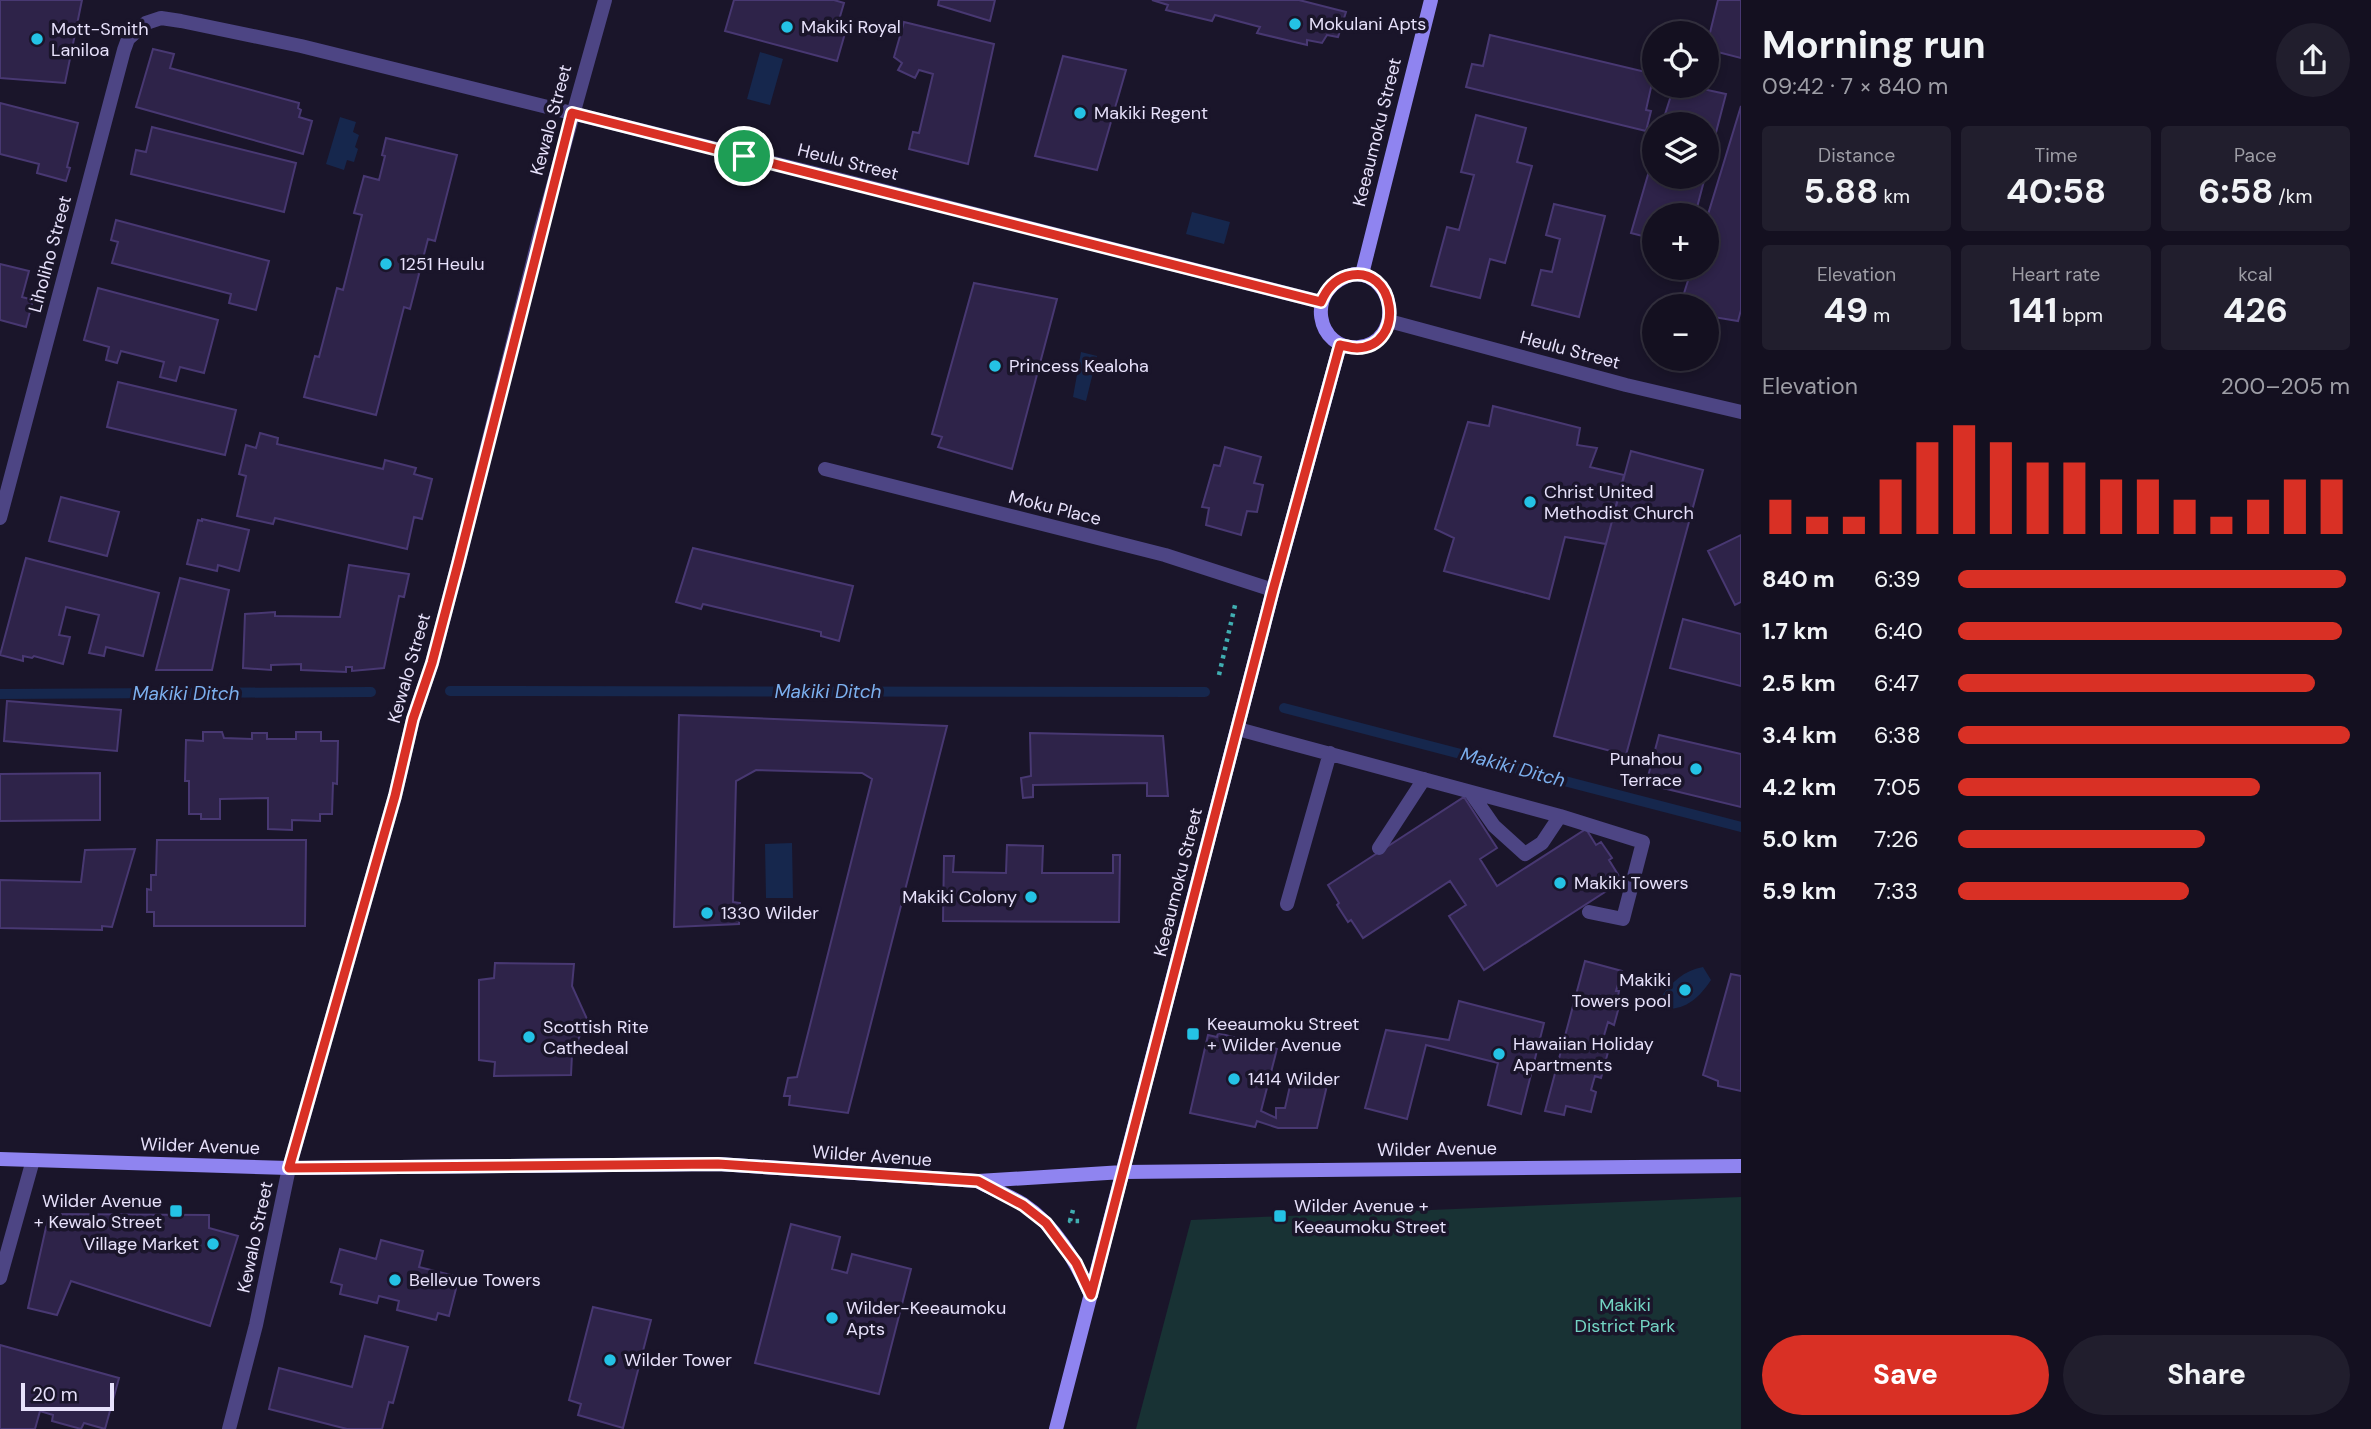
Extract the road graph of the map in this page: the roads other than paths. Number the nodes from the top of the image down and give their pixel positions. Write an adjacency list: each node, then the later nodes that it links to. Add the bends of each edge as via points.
1 (605, 0): 4 (street, Kewalo Street)
2 (1431, 0): 5 (main road, Keeaumoku Street)
3 (160, 18): 4 (street, Heulu Street, via 301,46); 11 (street, Liholiho Street, via 139,27 124,50)
4 (572, 113): 6 (street, Heulu Street); 24 (street, Kewalo Street, via 432,663)
5 (1362, 274): 6 (main road, via 1334,283); 7 (main road, via 1383,288 1391,309)
6 (1321, 302): 8 (main road, via 1323,324)
7 (1389, 321): 8 (main road, via 1385,331 1368,345); 9 (street, Heulu Street)
8 (1340, 345): 12 (main road, Keeaumoku Street)
9 (1741, 412)
10 (825, 469): 12 (street, Moku Place, via 1165,555)
11 (0, 518)
12 (1273, 590): 13 (main road, Keeaumoku Street)
13 (1238, 729): 14 (street); 25 (main road, Keeaumoku Street)
14 (1329, 753): 15 (street); 19 (street)
15 (1424, 779): 16 (street); 18 (street)
16 (1471, 793): 17 (street); 17 (street, via 1494,826 1525,855 1542,843)
17 (1560, 816): 20 (street, via 1643,842 1623,919)
18 (1379, 848)
19 (1287, 904)
20 (1589, 912)
21 (0, 1159): 22 (main road, Wilder Avenue)
22 (33, 1160): 24 (main road, Wilder Avenue); 27 (street)
23 (1741, 1166): 25 (main road, Wilder Avenue)
24 (289, 1168): 26 (main road, Wilder Avenue, via 718,1164); 29 (street, Kewalo Street)
25 (1123, 1172): 26 (main road, Wilder Avenue); 28 (main road, Keeaumoku Street)
26 (978, 1181): 28 (main road, via 1046,1223 1076,1263)
27 (0, 1278)
28 (1091, 1295): 30 (main road, Keeaumoku Street)
29 (229, 1429)
30 (1056, 1429)

